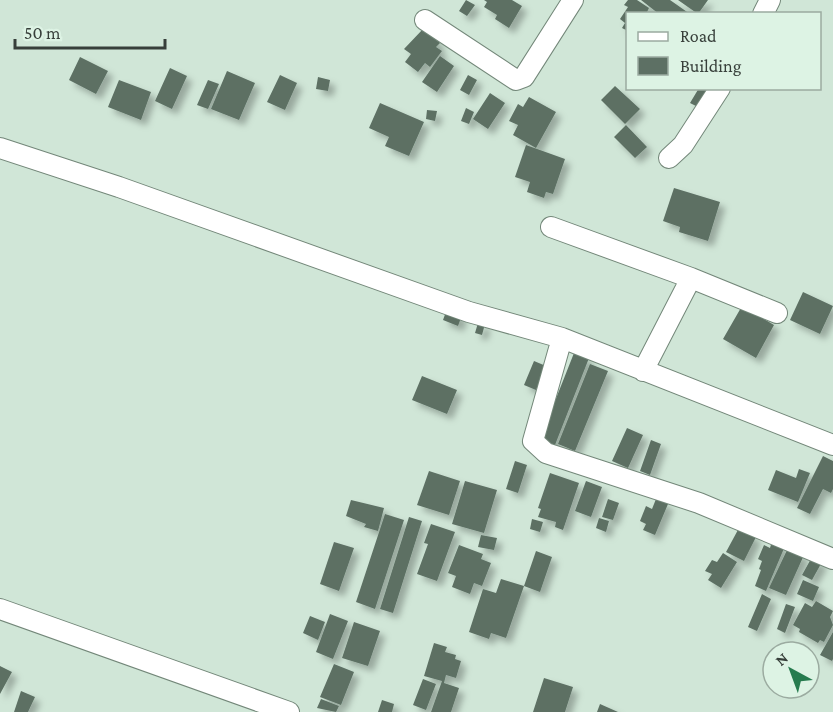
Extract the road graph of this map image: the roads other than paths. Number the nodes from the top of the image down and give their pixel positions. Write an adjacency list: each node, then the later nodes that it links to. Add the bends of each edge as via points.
1 (573, 0): 2 (street, via 524,77 516,80)
2 (425, 20)
3 (719, 90): 5 (street, via 683,145)
4 (0, 148): 9 (street, via 469,312)
5 (669, 158)
6 (550, 227): 7 (street)
7 (691, 278): 8 (street); 10 (street)
8 (777, 313)
9 (562, 338): 10 (street); 12 (street, via 533,441 546,453 699,503)
10 (643, 371): 11 (street)
11 (833, 445)
12 (833, 559)
13 (0, 609): 14 (street)
14 (289, 712)

